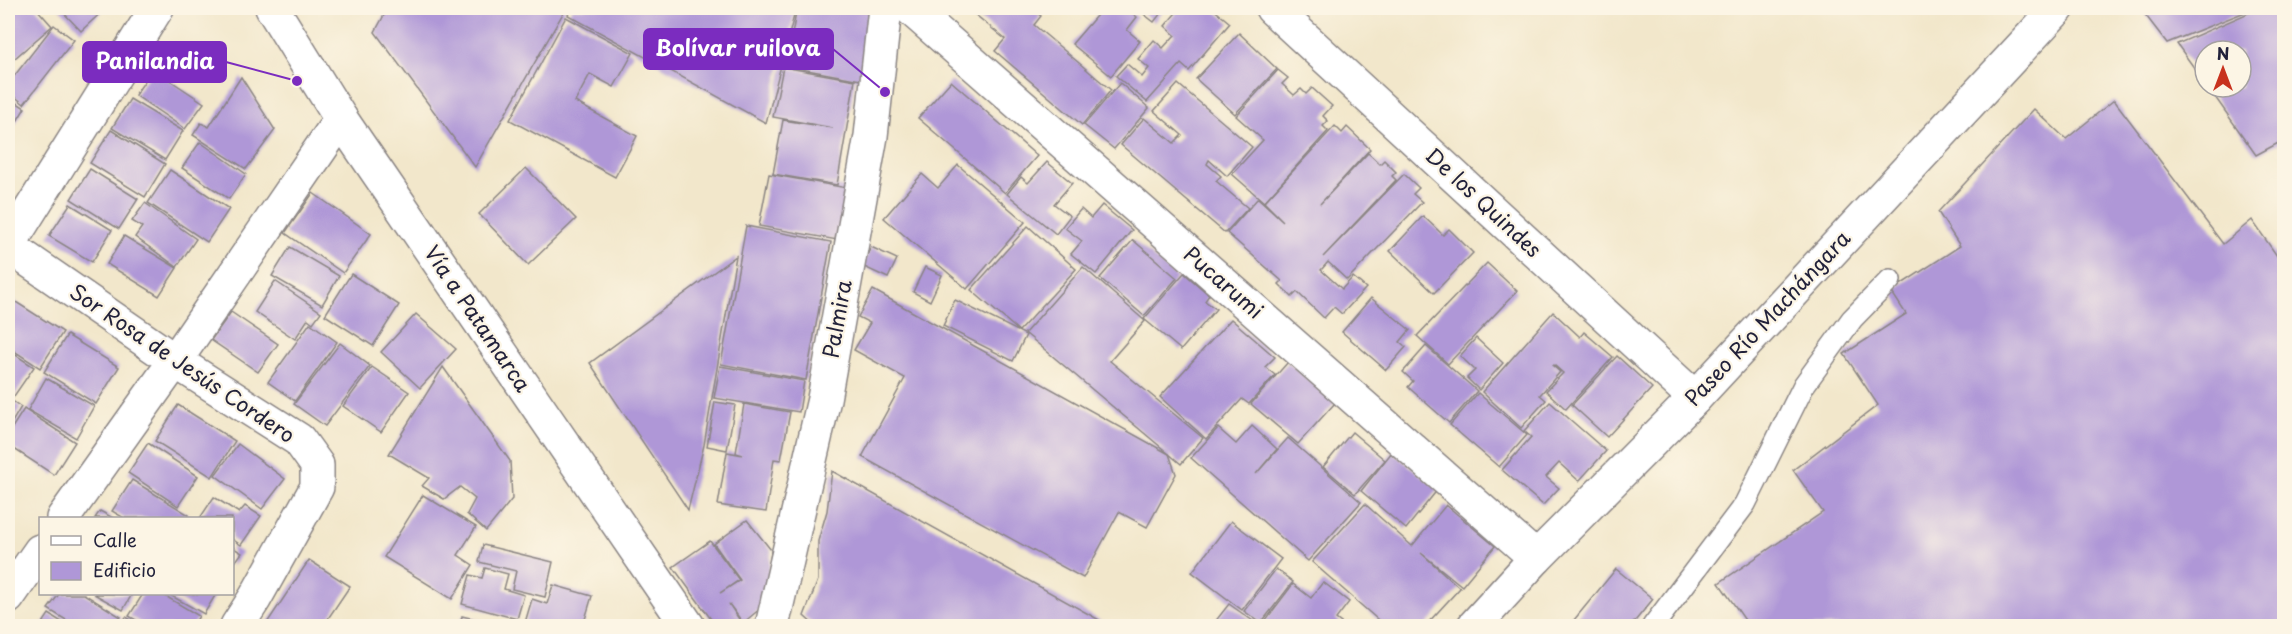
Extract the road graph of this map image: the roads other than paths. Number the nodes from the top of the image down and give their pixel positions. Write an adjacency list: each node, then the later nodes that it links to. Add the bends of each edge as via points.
1 (157, 8): 8 (street)
2 (272, 8): 7 (street, Vía a Patamarca)
3 (885, 8): 18 (street, Palmira, via 871,136 824,399)
4 (910, 8): 14 (street, Pucarumi)
5 (1272, 8): 11 (street, De los Quindes)
6 (2058, 8): 11 (street, Paseo Río Machángara)
7 (341, 119): 10 (street); 17 (street, Vía a Patamarca)
8 (8, 246): 10 (street, Sor Rosa de Jesús Cordero)
9 (1890, 280): 20 (lane, via 1852,319 1804,385 1745,504)
10 (175, 362): 12 (street); 16 (street, Sor Rosa de Jesús Cordero, via 299,440 317,465 317,487)
11 (1695, 398): 14 (street, Paseo Río Machángara)
12 (64, 517)
13 (39, 552): 15 (street)
14 (1536, 558): 19 (street, Paseo Río Machángara)
15 (8, 597)
16 (237, 627)
17 (688, 627)
18 (772, 627)
19 (1474, 627)
20 (1653, 627)

